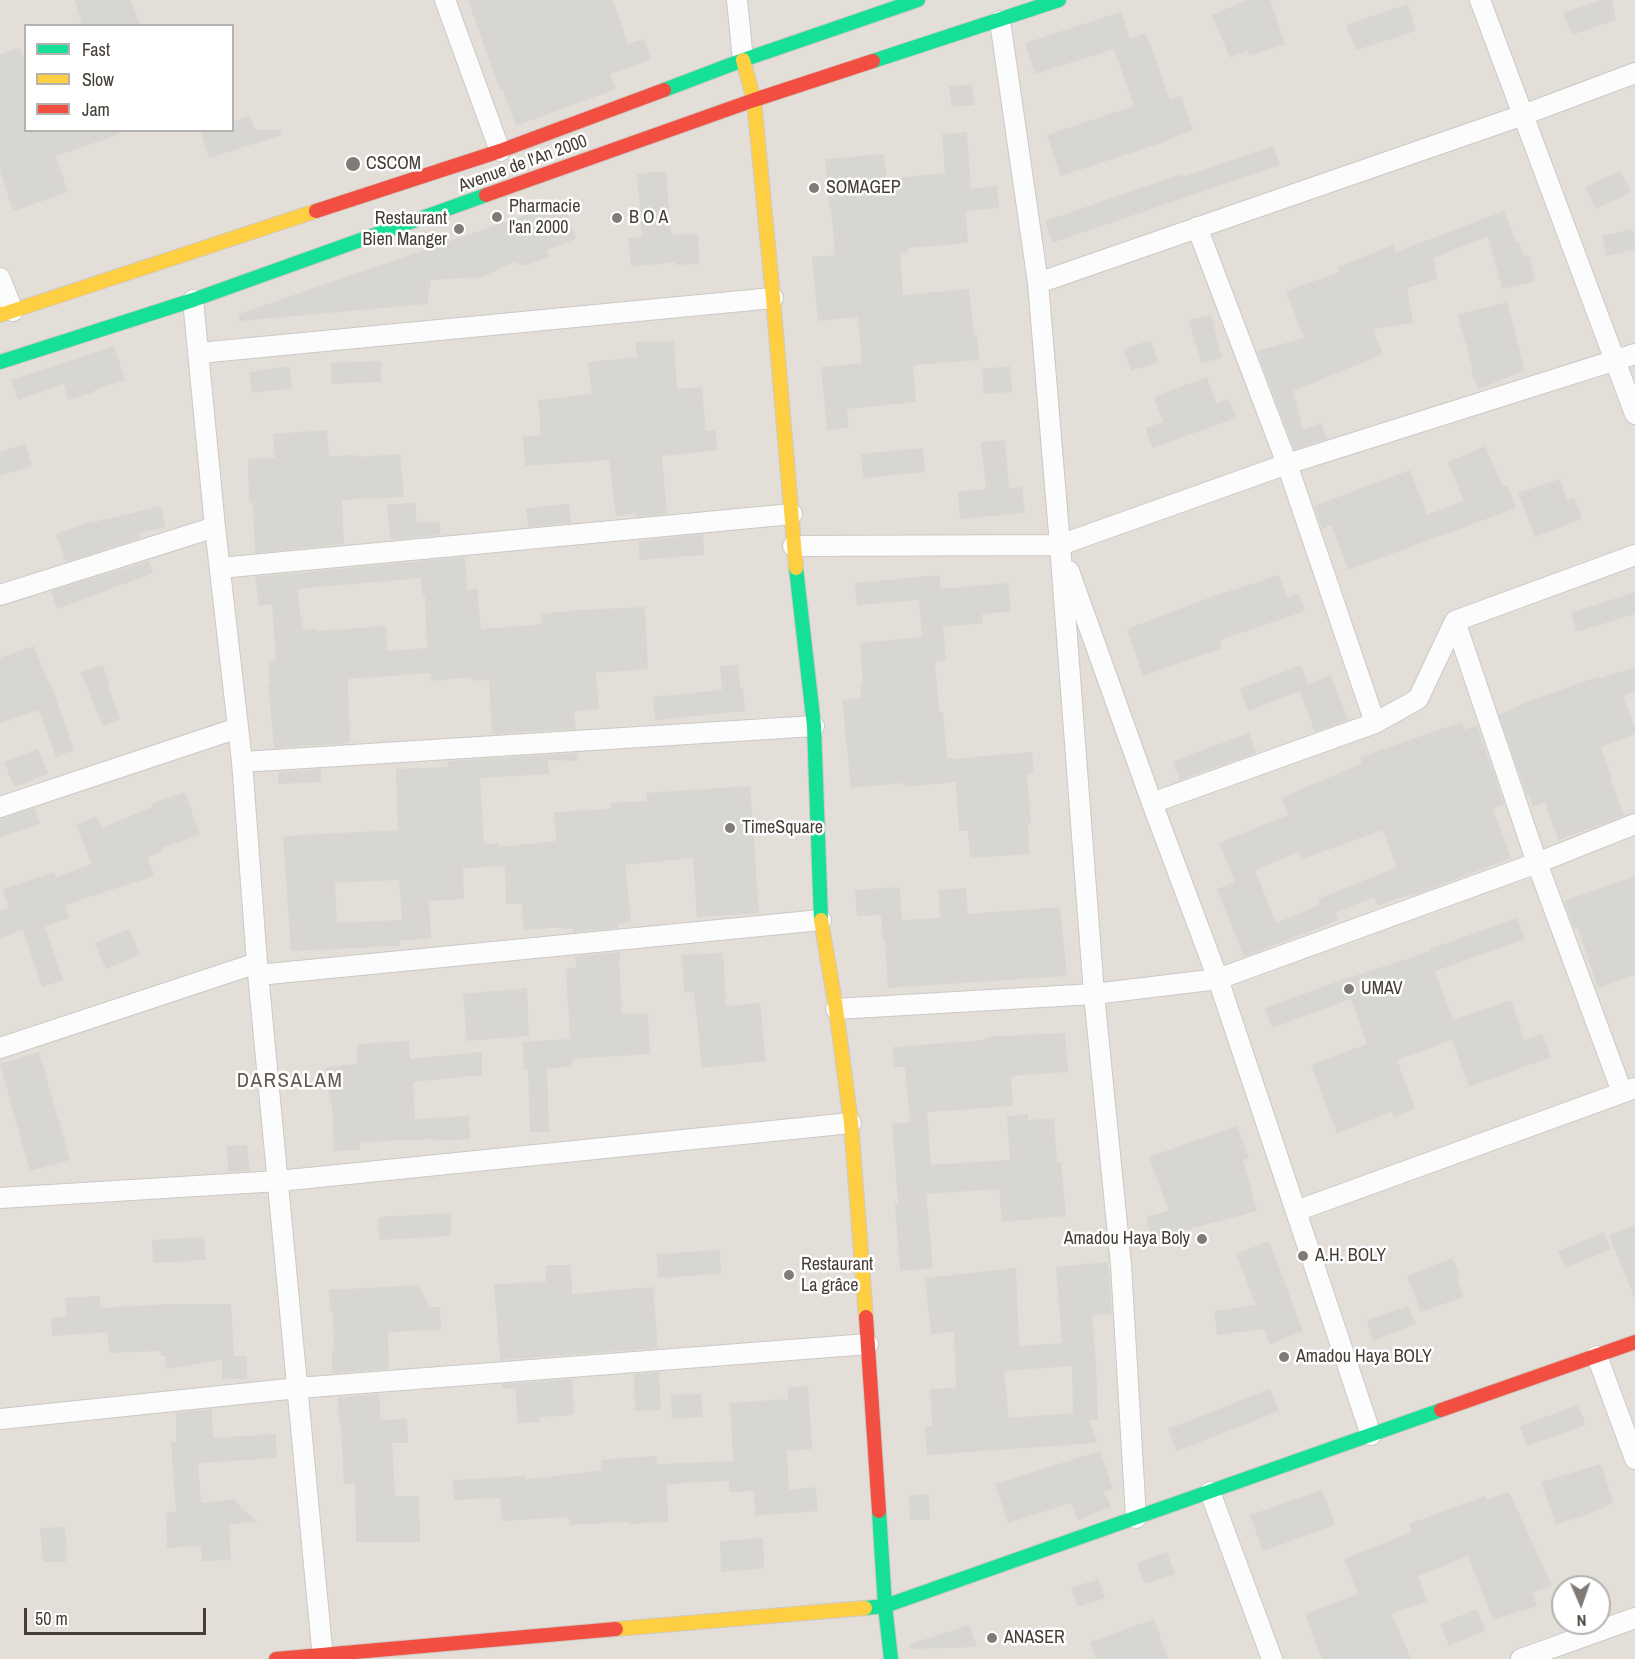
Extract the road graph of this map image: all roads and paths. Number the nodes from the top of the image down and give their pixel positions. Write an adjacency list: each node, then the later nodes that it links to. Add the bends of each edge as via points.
1 (445, 0): 11 (street)
2 (737, 0): 7 (street)
3 (918, 0): 7 (street, Avenue de l'An 2000)
4 (1059, 0): 6 (street, Avenue de l'An 2000)
5 (1480, 0): 10 (street)
6 (1000, 21): 9 (street, Avenue de l'An 2000); 14 (street)
7 (743, 60): 9 (street); 11 (street, Avenue de l'An 2000)
8 (1635, 73): 10 (street)
9 (754, 100): 15 (street); 16 (street, Avenue de l'An 2000)
10 (1523, 115): 12 (street); 20 (street)
11 (500, 151): 17 (street, Avenue de l'An 2000)
12 (1197, 227): 14 (street); 23 (street)
13 (0, 278): 17 (street)
14 (1038, 283): 26 (street)
15 (773, 298): 18 (street); 24 (street)
16 (193, 300): 18 (street); 21 (street, Avenue de l'An 2000)
17 (7, 313)
18 (199, 353): 25 (street)
19 (1635, 354): 20 (street)
20 (1616, 361): 22 (street); 23 (street)
21 (0, 362)
22 (1635, 414)
23 (1287, 464): 26 (street); 32 (street)
24 (792, 514): 27 (street); 29 (street)
25 (215, 526): 29 (street); 30 (street)
26 (1060, 545): 27 (street); 36 (street); 43 (street)
27 (794, 546): 33 (street)
28 (1635, 555): 31 (street)
29 (220, 568): 34 (street)
30 (0, 595)
31 (1455, 621): 32 (street, via 1418,699); 39 (street)
32 (1375, 723): 36 (street)
33 (814, 726): 35 (street); 40 (street)
34 (238, 728): 35 (street); 37 (street)
35 (242, 762): 41 (street)
36 (1152, 803): 42 (street)
37 (0, 807)
38 (1635, 824): 39 (street)
39 (1537, 863): 42 (street); 46 (street)
40 (821, 920): 41 (street); 44 (street)
41 (258, 969): 45 (street); 48 (street)
42 (1218, 979): 43 (street); 50 (street)
43 (1094, 993): 44 (street); 59 (street, via 1121,1265)
44 (836, 1009): 47 (street)
45 (0, 1048)
46 (1629, 1090): 50 (street)
47 (850, 1124): 48 (street); 52 (street)
48 (279, 1181): 49 (street); 54 (street)
49 (0, 1198)
50 (1296, 1211): 56 (street)
51 (1635, 1342): 53 (street)
52 (868, 1344): 54 (street); 60 (street)
53 (1597, 1356): 56 (street); 57 (street)
54 (298, 1388): 55 (street); 62 (street)
55 (0, 1419)
56 (1371, 1435): 58 (street)
57 (1635, 1459)
58 (1210, 1492): 59 (street); 65 (street)
59 (1136, 1518): 60 (street)
60 (885, 1606): 62 (street); 64 (street)
61 (1635, 1618): 66 (street)
62 (323, 1657): 63 (street)
63 (276, 1659)
64 (891, 1659)
65 (1272, 1659)
66 (1521, 1659)

